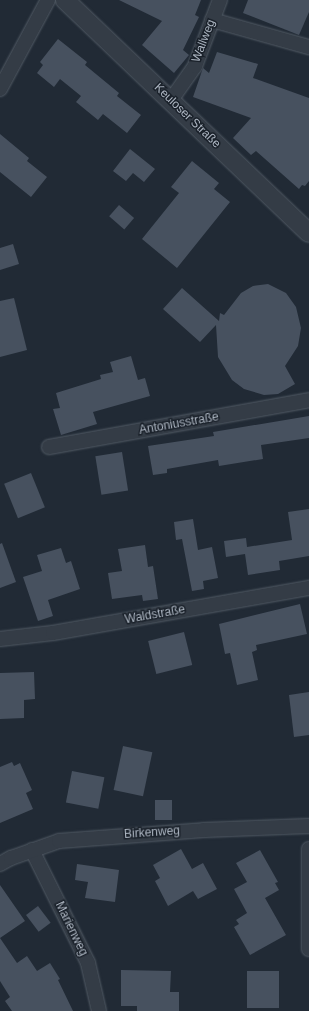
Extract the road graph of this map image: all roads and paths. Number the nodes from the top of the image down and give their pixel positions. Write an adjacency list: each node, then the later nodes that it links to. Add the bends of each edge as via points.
1 (48, 0): 6 (street)
2 (65, 0): 7 (street, Keuloser Straße)
3 (220, 0): 4 (street, Wallweg)
4 (212, 20): 5 (street); 7 (street, Wallweg, via 195,66)
5 (309, 47)
6 (0, 89)
7 (171, 100): 8 (street, Keuloser Straße)
8 (309, 233)
9 (309, 400): 10 (street, Antoniusstraße)
10 (49, 447)
11 (309, 588): 12 (street, Waldstraße, via 53,633)
12 (0, 639)
13 (309, 826): 15 (street, Birkenweg, via 197,830 67,840)
14 (309, 849): 17 (street)
15 (32, 850): 16 (street, Birkenweg); 18 (street, Marienweg, via 88,963)
16 (0, 864)
17 (309, 949)
18 (99, 1011)

